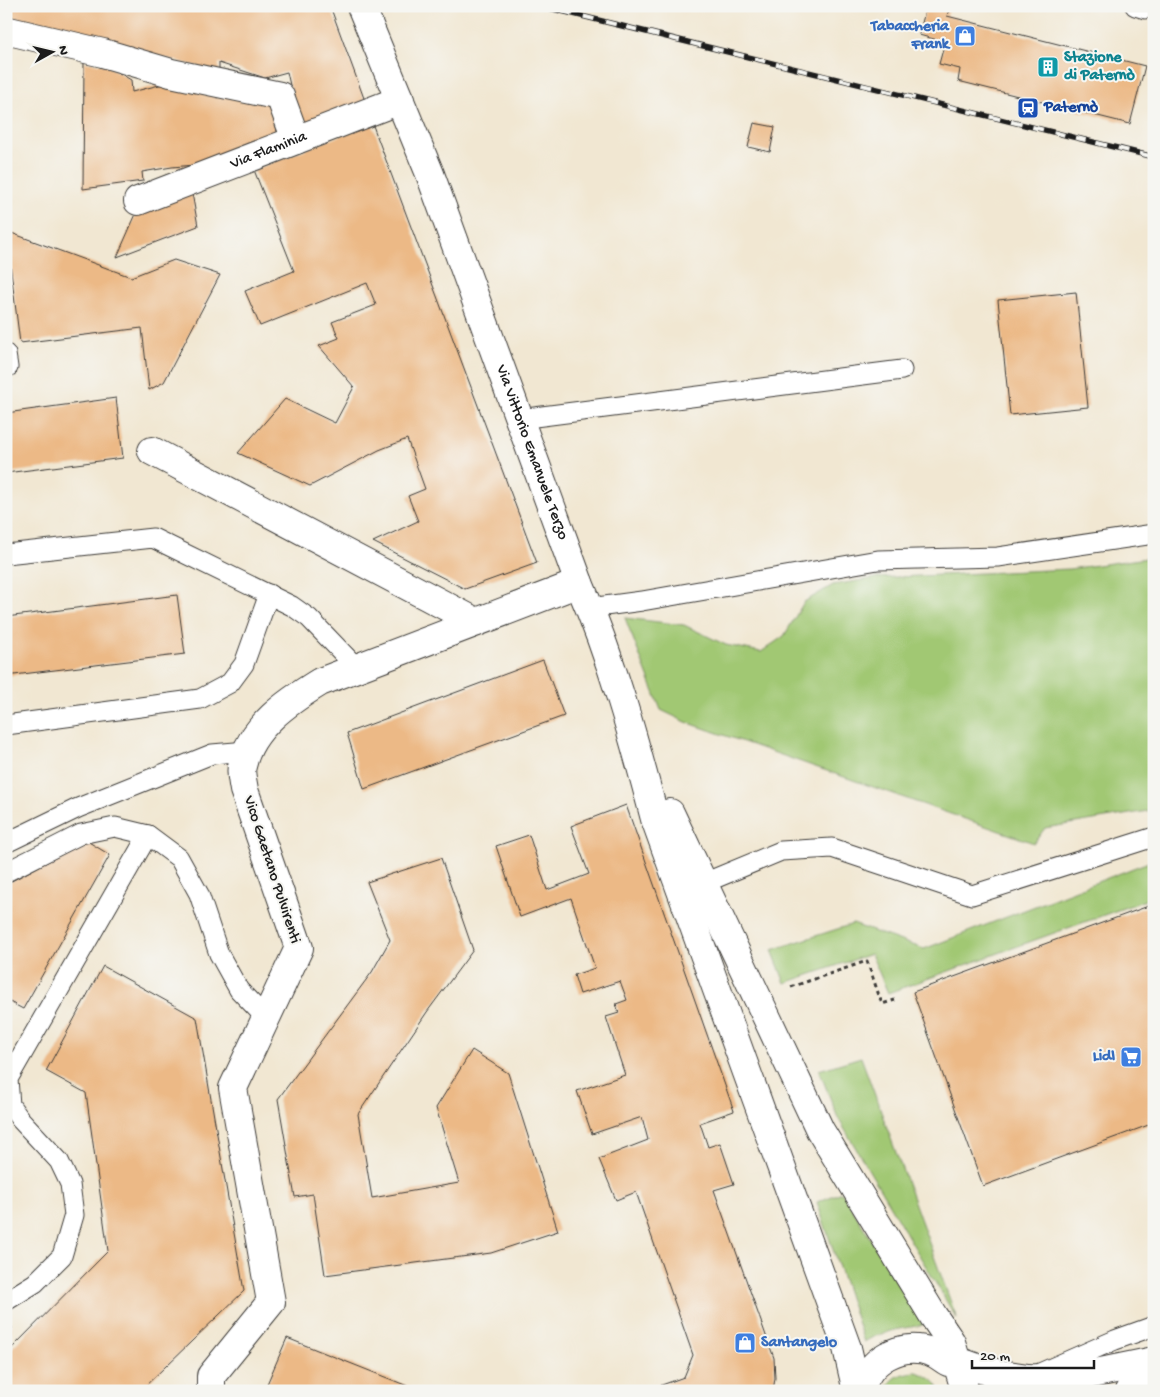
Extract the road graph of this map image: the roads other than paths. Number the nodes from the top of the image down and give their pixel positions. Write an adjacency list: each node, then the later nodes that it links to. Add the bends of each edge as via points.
1 (362, 6): 6 (street)
2 (380, 6): 8 (street)
3 (1135, 6): 4 (lane)
4 (1146, 6)
5 (9, 31): 7 (street, via 171,73 280,96)
6 (400, 100): 7 (street, Via Flaminia); 8 (street)
7 (296, 140): 9 (street, Via Flaminia)
8 (430, 174): 13 (street, Via Vittorio Emanuele Terzo)
9 (138, 201)
10 (6, 354): 11 (lane)
11 (6, 368)
12 (902, 370): 13 (lane)
13 (519, 419): 17 (street, Via Vittorio Emanuele Terzo)
14 (152, 451): 20 (street)
15 (1154, 534): 19 (lane, via 998,557 878,560)
16 (6, 554): 18 (lane, via 153,538)
17 (579, 584): 19 (street, Via Vittorio Emanuele Terzo); 20 (street, Vico Gaetano Pulvirenti)
18 (269, 594): 21 (lane, via 309,618); 22 (lane, via 244,664 230,682 200,699)
19 (590, 608): 23 (street, Via Vittorio Emanuele Terzo)
20 (476, 622): 21 (street, Vico Gaetano Pulvirenti)
21 (357, 668): 24 (street, Vico Gaetano Pulvirenti, via 320,682 289,702 257,734)
22 (6, 724)
23 (631, 730): 29 (street); 38 (street, via 655,819)
24 (247, 751): 27 (lane, via 212,754 78,808); 30 (street, Vico Gaetano Pulvirenti, via 241,768 244,790 299,948)
25 (148, 835): 28 (lane, via 115,827 81,834); 30 (lane, via 179,858 199,894 219,954 239,990); 31 (lane)
26 (1154, 837): 29 (lane, via 972,895 832,848 781,851)
27 (6, 843)
28 (6, 872)
29 (704, 883): 35 (street, via 820,1130 951,1342)
30 (266, 1018): 39 (street, Vico Gaetano Pulvirenti, via 233,1088 270,1302 211,1376)
31 (7, 1078): 32 (lane, via 10,1105 59,1161 70,1184 74,1215 62,1256 35,1283)
32 (6, 1301)
33 (1154, 1326): 36 (lane)
34 (1154, 1361): 36 (street, via 1062,1380)
35 (962, 1378): 36 (street, via 980,1369); 38 (street, via 932,1352 912,1348 891,1352 874,1364)
36 (1028, 1378)
37 (1154, 1381): 40 (street)
38 (860, 1388)
39 (211, 1391)
40 (1130, 1391)

